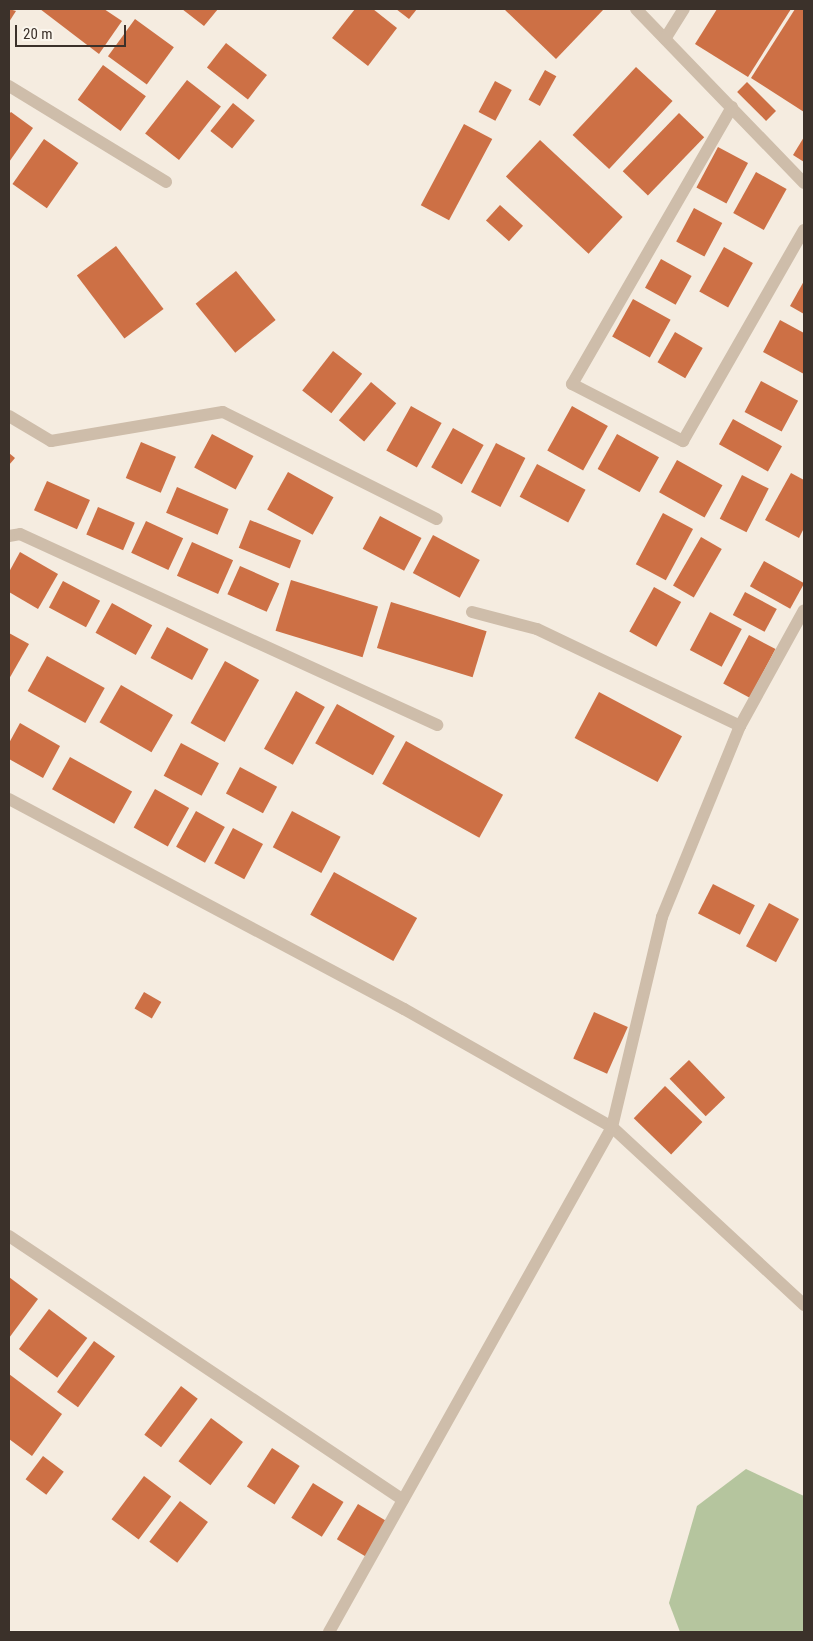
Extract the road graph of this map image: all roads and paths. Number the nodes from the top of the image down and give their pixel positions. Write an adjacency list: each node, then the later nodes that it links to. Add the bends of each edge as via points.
1 (636, 9): 3 (street)
2 (684, 9): 3 (street)
3 (665, 39): 5 (street)
4 (9, 86): 6 (street)
5 (732, 107): 7 (street); 8 (street, via 572,384 683,441)
6 (166, 182)
7 (804, 182)
8 (804, 230)
9 (9, 416): 10 (street, via 51,441 222,412)
10 (437, 519)
11 (9, 536): 14 (street, via 20,534)
12 (804, 610): 15 (street)
13 (472, 612): 15 (street, via 555,637)
14 (437, 725)
15 (740, 726): 17 (street, via 662,917)
16 (9, 799): 17 (street, via 404,1009)
17 (612, 1127): 19 (street); 20 (street)
18 (9, 1236): 20 (street)
19 (804, 1304)
20 (403, 1500): 21 (street)
21 (329, 1632)

